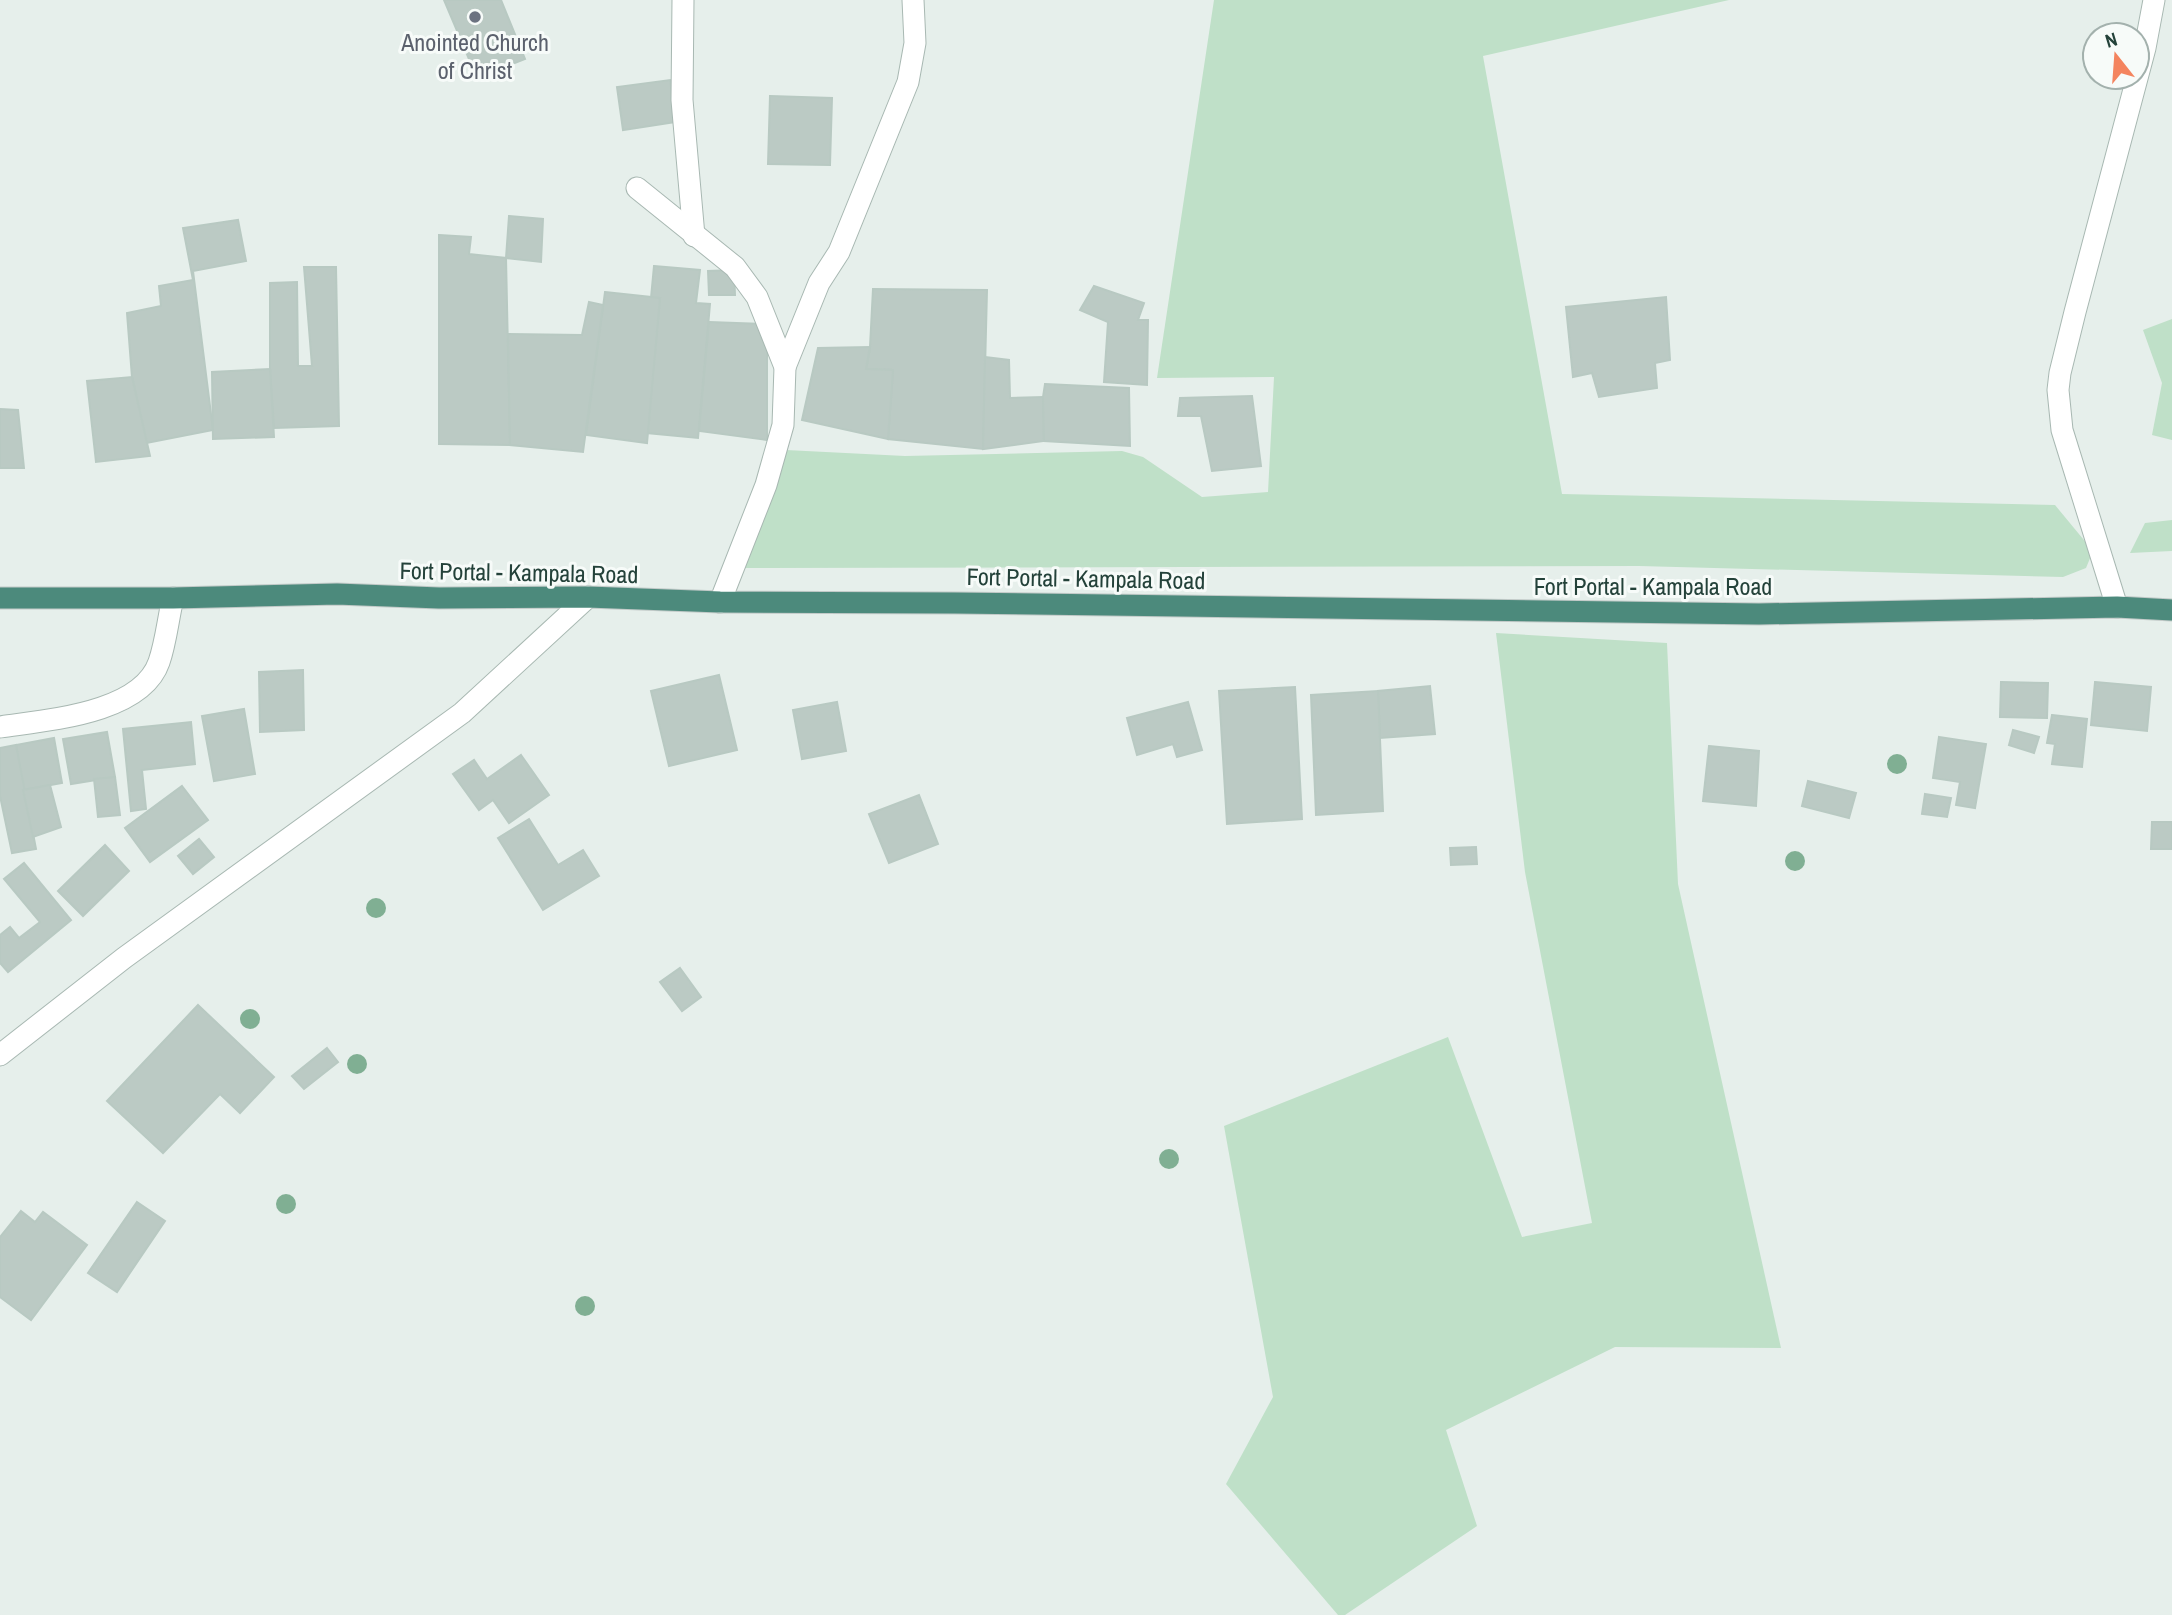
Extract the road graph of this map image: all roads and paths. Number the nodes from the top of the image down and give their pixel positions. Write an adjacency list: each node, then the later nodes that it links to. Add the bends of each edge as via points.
1 (683, 0): 5 (street, via 682,100)
2 (913, 0): 6 (street, via 915,43 908,82 839,253 820,283)
3 (2154, 0): 11 (street, via 2146,48 2074,312 2058,390 2062,430)
4 (637, 188): 5 (street)
5 (694, 236): 6 (street, via 735,267 757,297)
6 (786, 367): 10 (street, via 783,425 773,461)
7 (588, 597): 9 (highway, Fort Portal - Kampala Road, via 337,594); 10 (highway, Fort Portal - Kampala Road); 14 (street, via 462,713 124,958)
8 (0, 598): 9 (highway, Fort Portal - Kampala Road)
9 (173, 598): 13 (street, via 159,663 136,692 104,707)
10 (720, 602): 11 (highway, Fort Portal - Kampala Road, via 1746,614)
11 (2117, 607): 12 (highway, Fort Portal - Kampala Road)
12 (2172, 610)
13 (0, 727)
14 (0, 1055)

